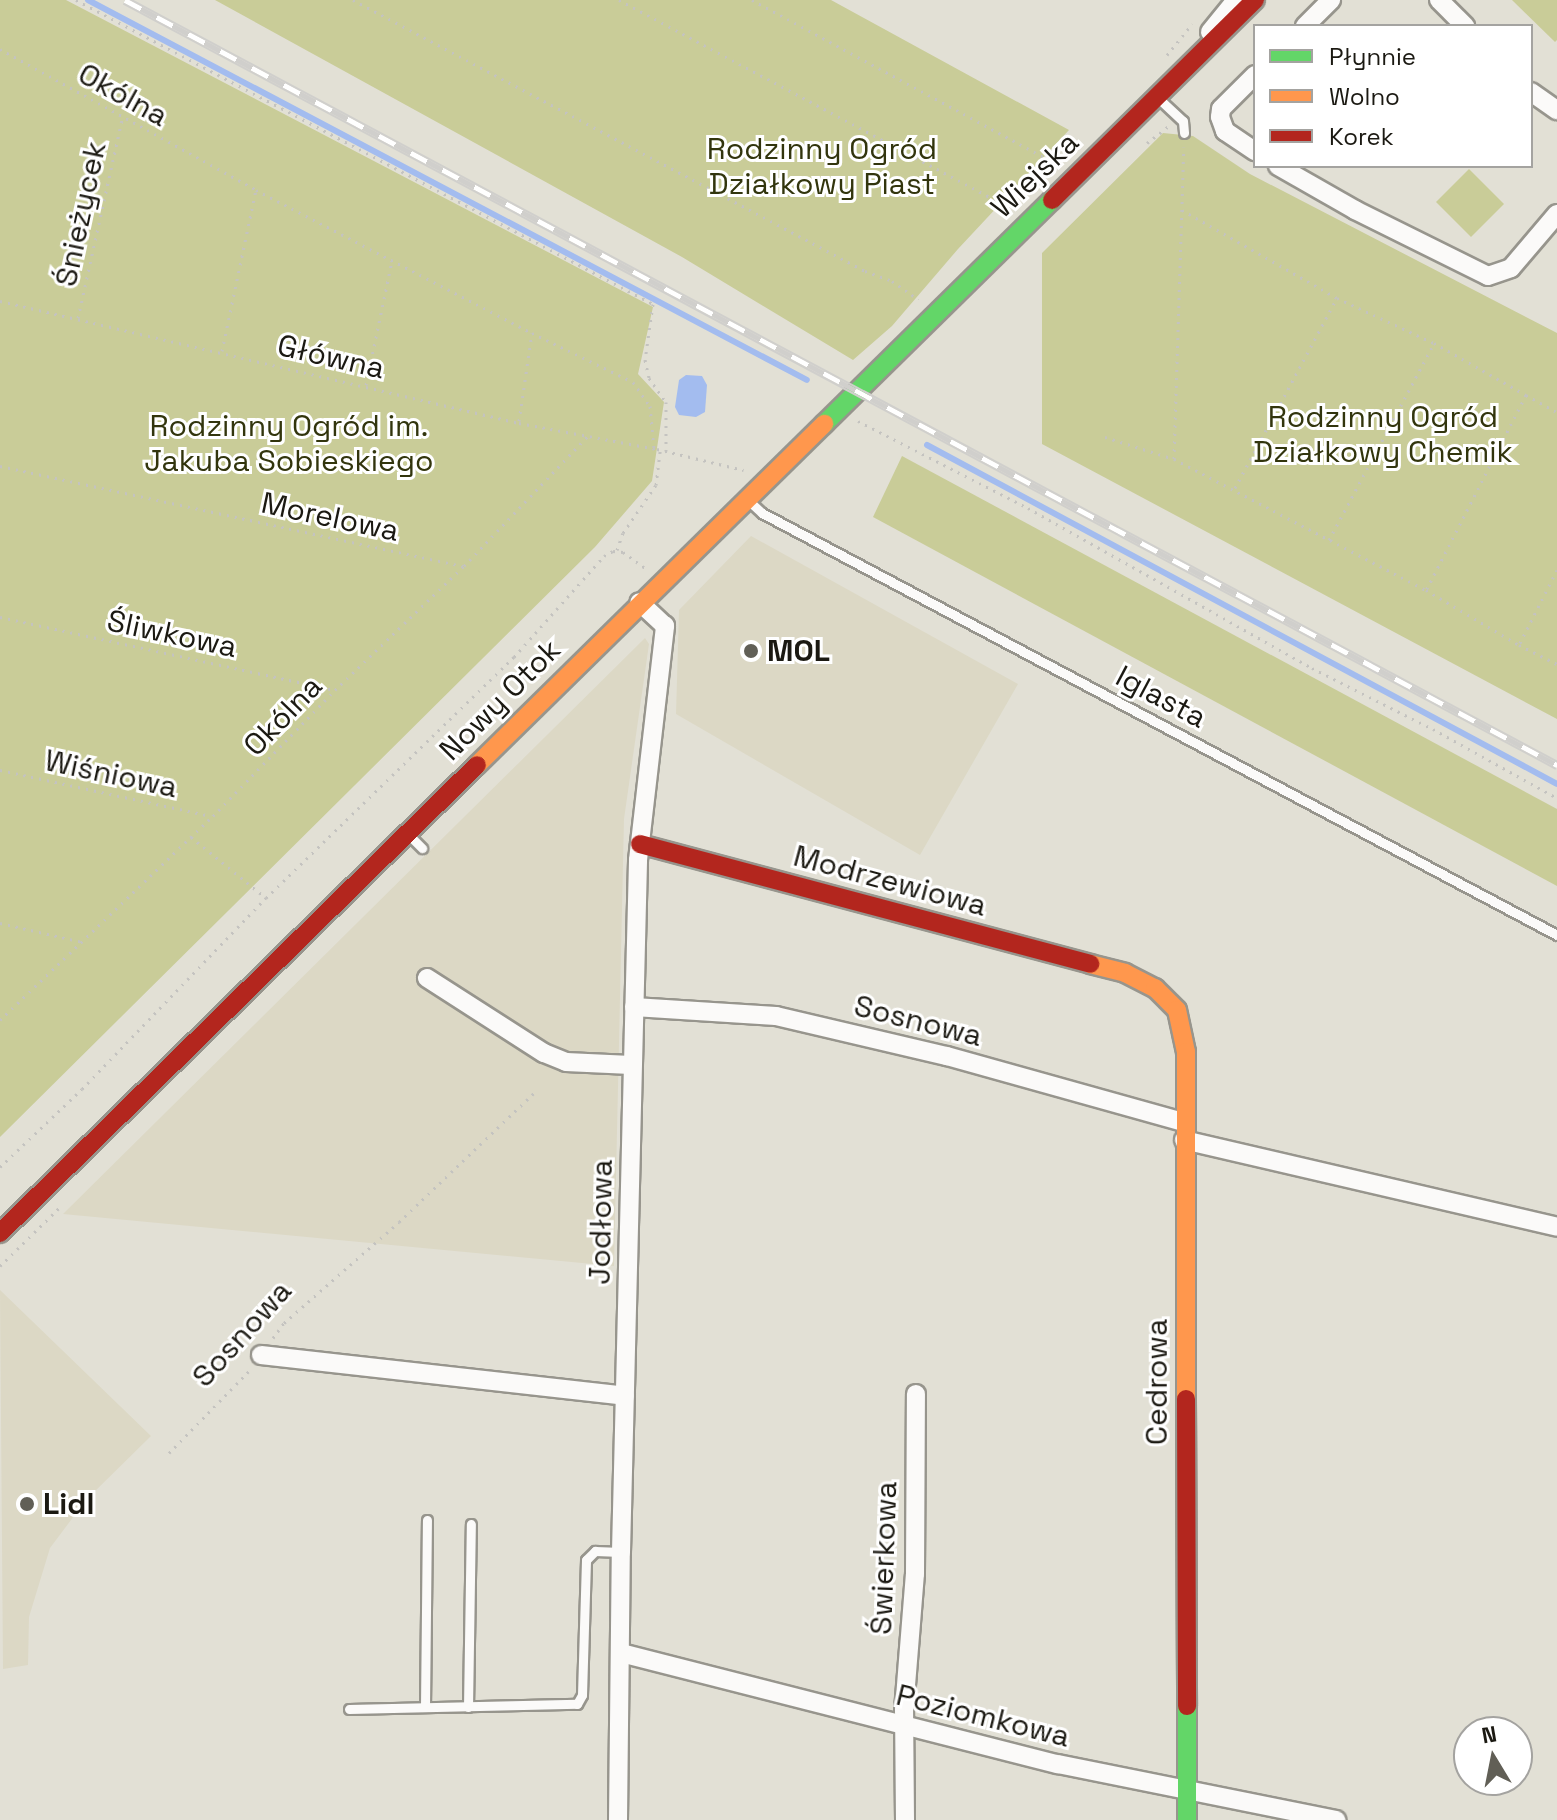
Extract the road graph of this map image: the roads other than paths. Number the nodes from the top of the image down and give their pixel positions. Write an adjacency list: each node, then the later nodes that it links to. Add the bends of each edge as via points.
1 (1236, 0): 7 (street)
2 (1255, 0): 7 (main road, Wiejska)
3 (1331, 0): 5 (street)
4 (1444, 2): 6 (street)
5 (1307, 24)
6 (1463, 24)
7 (1188, 65): 10 (main road, Wiejska)
8 (1253, 77): 13 (street, via 1221,109 1225,131)
9 (1533, 93): 11 (street)
10 (1157, 97): 12 (lane, via 1183,121); 16 (main road, Wiejska)
11 (1557, 110)
12 (1184, 133)
13 (1253, 150)
14 (1282, 168): 15 (street, via 1488,276 1511,268)
15 (1557, 214)
16 (855, 390): 17 (main road, Nowy Otok)
17 (745, 498): 18 (main road, Nowy Otok); 22 (lane, Iglasta, via 762,513)
18 (639, 602): 19 (main road, Nowy Otok); 20 (street, Jodłowa, via 665,626)
19 (406, 832): 21 (lane); 26 (main road, Nowy Otok)
20 (640, 844): 23 (main road, Modrzewiowa); 25 (street, Jodłowa)
21 (422, 848)
22 (1557, 935)
23 (1125, 973): 28 (main road, Cedrowa, via 1155,988 1177,1010 1186,1052)
24 (427, 978): 27 (street, via 544,1053 566,1062)
25 (634, 1007): 27 (street, Jodłowa); 28 (street, Sosnowa, via 776,1016 947,1056)
26 (185, 1050): 29 (main road, Nowy Otok, via 106,1110); 31 (main road, Nowy Otok)
27 (631, 1065): 34 (street, Jodłowa)
28 (1184, 1131): 30 (street, Sosnowa); 43 (main road, Cedrowa)
29 (0, 1212)
30 (1557, 1227)
31 (0, 1233)
32 (261, 1355): 34 (street)
33 (916, 1394): 42 (street, Świerkowa, via 915,1574)
34 (625, 1396): 37 (street, Jodłowa)
35 (427, 1520): 39 (lane)
36 (471, 1524): 40 (lane)
37 (621, 1552): 38 (street, Jodłowa); 40 (lane, via 595,1551 586,1560 581,1700 571,1706)
38 (621, 1653): 42 (street, Poziomkowa); 44 (street, Jodłowa)
39 (425, 1707): 40 (lane); 41 (lane)
40 (468, 1707)
41 (349, 1709)
42 (906, 1726): 43 (street, Poziomkowa); 45 (street, Świerkowa)
43 (1187, 1790): 46 (main road, Cedrowa); 47 (street, Poziomkowa)
44 (618, 1820)
45 (905, 1820)
46 (1187, 1820)
47 (1336, 1820)

